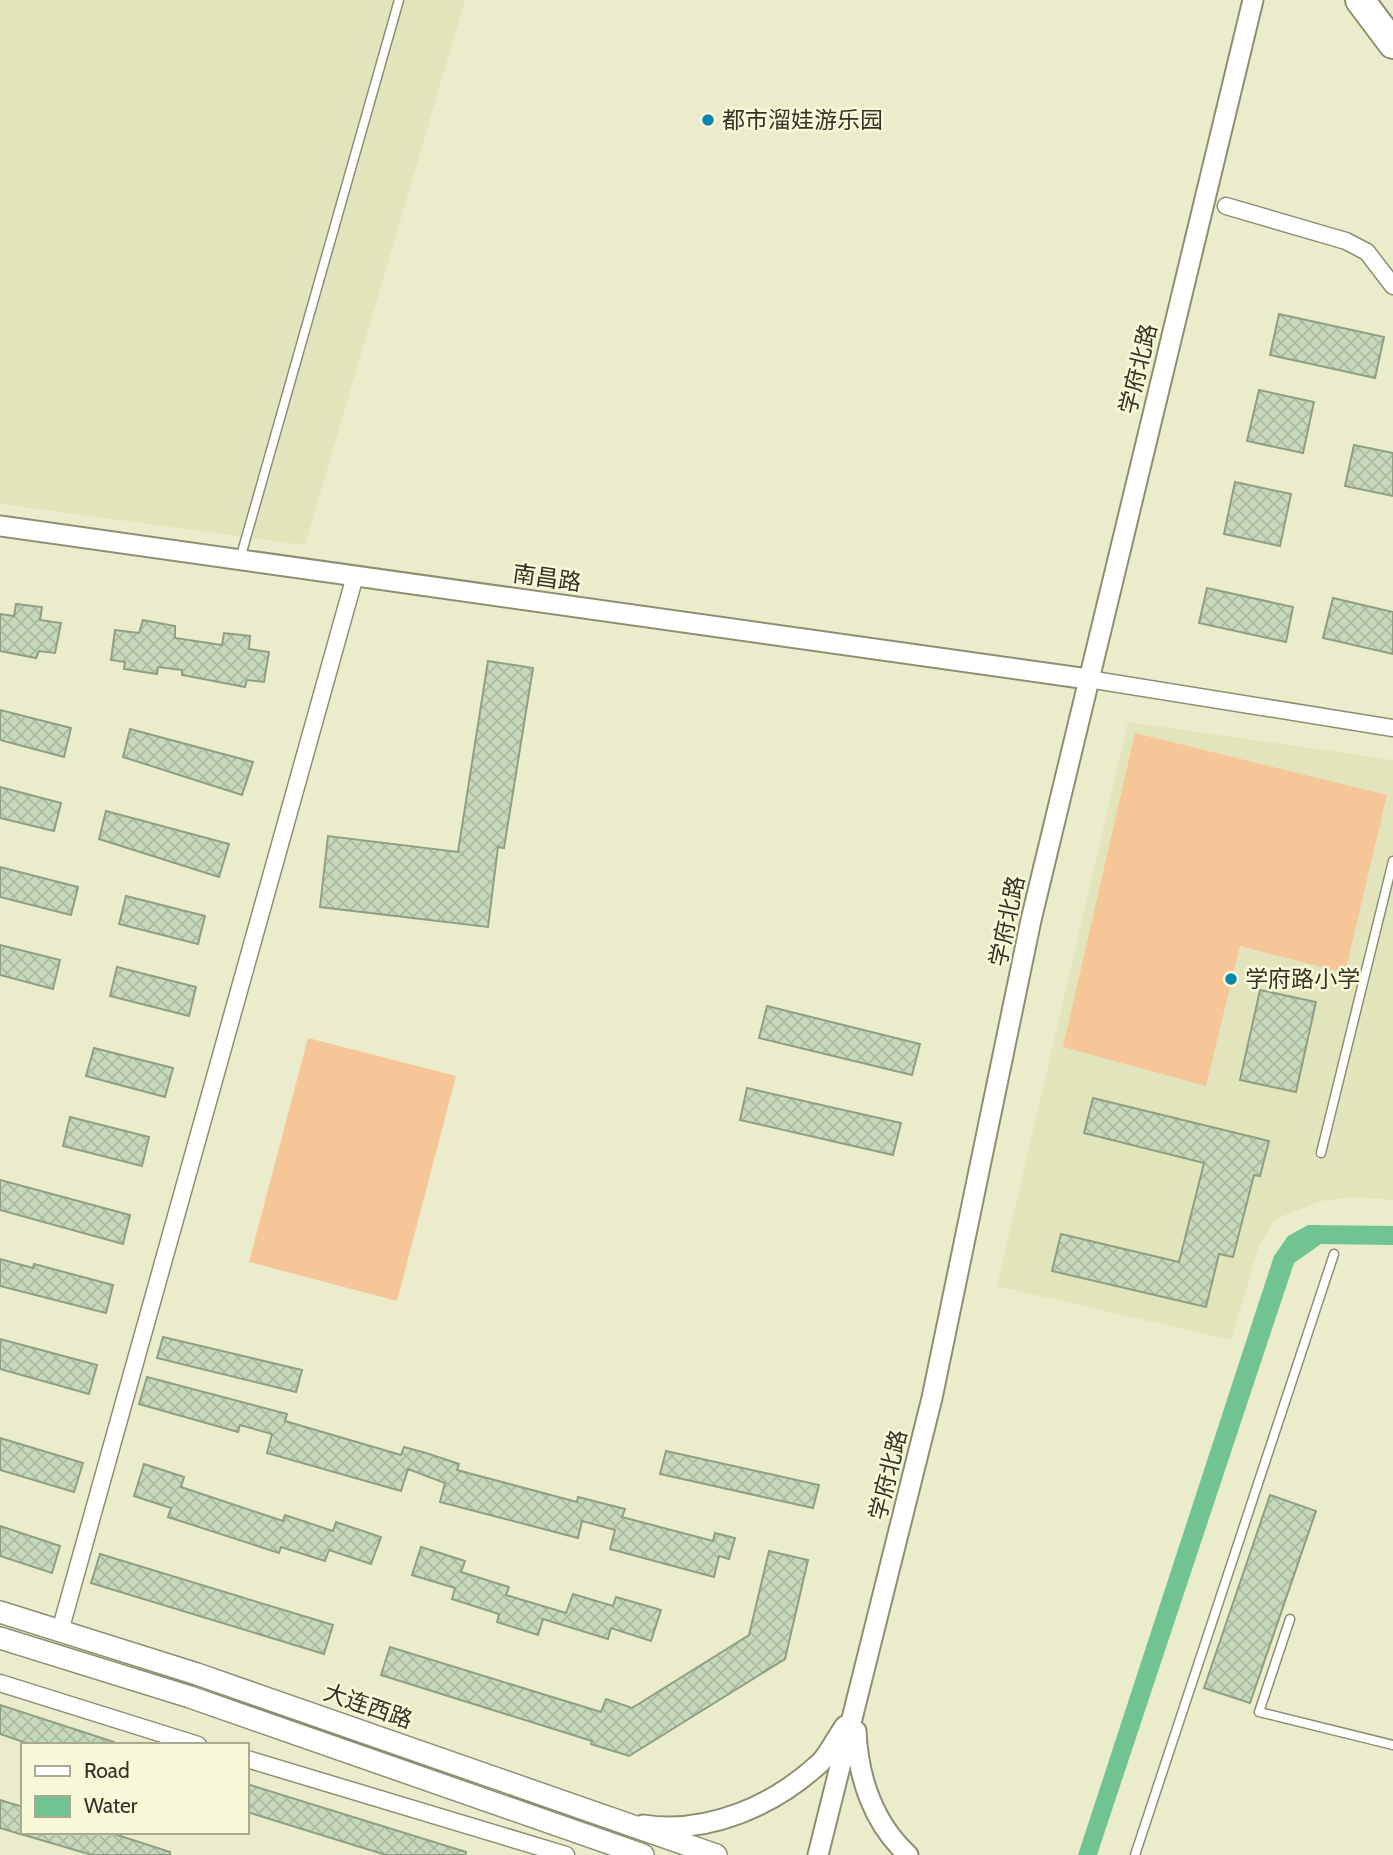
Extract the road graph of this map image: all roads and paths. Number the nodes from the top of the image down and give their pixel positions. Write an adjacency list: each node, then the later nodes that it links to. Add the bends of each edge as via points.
1 (399, 0): 8 (lane)
2 (1254, 0): 10 (street, 学府北路)
3 (1360, 0): 4 (highway)
4 (1393, 44)
5 (1226, 206): 6 (street, via 1346,241 1367,252)
6 (1393, 285)
7 (0, 526): 8 (street, 南昌路)
8 (240, 560): 9 (street, 南昌路)
9 (355, 576): 10 (street, 南昌路); 17 (street)
10 (1088, 680): 11 (street); 20 (street, 学府北路, via 1031,920 932,1398)
11 (1393, 728)
12 (1393, 861): 13 (lane)
13 (1321, 1153)
14 (1335, 1254): 30 (lane)
15 (0, 1612): 17 (main road, 大连西路)
16 (1290, 1619): 22 (lane, via 1259,1713)
17 (60, 1631): 24 (main road, 大连西路)
18 (0, 1638): 26 (main road, via 190,1697)
19 (0, 1683): 21 (street)
20 (855, 1710): 24 (street, via 823,1760 788,1789 741,1813 696,1826 662,1828); 28 (street, 学府北路); 29 (street, via 857,1763 871,1804)
21 (192, 1743)
22 (1393, 1745)
23 (248, 1759): 25 (street)
24 (616, 1820): 27 (main road, 大连西路)
25 (566, 1855)
26 (643, 1855)
27 (716, 1855)
28 (818, 1855)
29 (908, 1855)
30 (1135, 1855)

